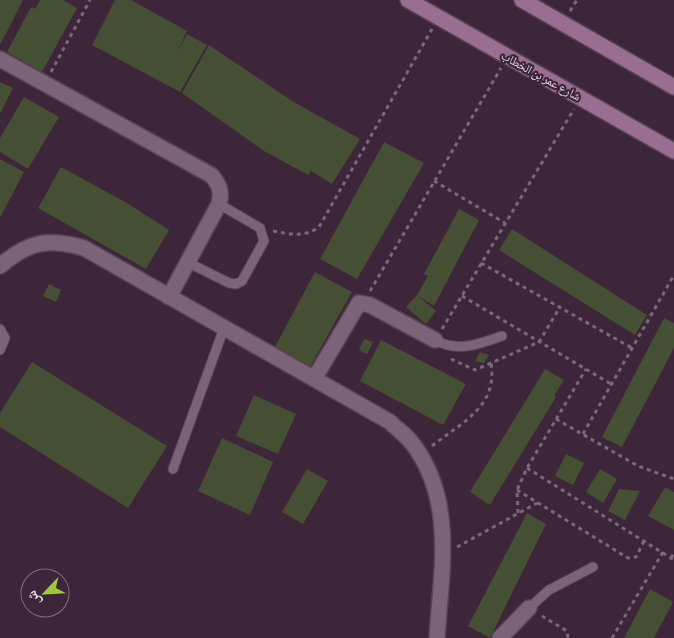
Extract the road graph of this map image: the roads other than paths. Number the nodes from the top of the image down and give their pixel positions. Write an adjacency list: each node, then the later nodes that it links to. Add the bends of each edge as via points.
1 (408, 0): 5 (street, شارع عمر بن الخطاب)
2 (522, 0): 4 (street)
3 (0, 59): 6 (street, via 211,175 219,183 222,194)
4 (674, 86)
5 (674, 151)
6 (218, 204): 7 (street); 7 (lane, via 260,228 264,242 242,282 236,284 229,284)
7 (187, 262): 9 (street)
8 (0, 266): 9 (street, via 16,252 38,243 62,242 84,248)
9 (169, 297): 10 (street)
10 (224, 328): 15 (street); 16 (lane)
11 (0, 329): 14 (lane, via 5,338)
12 (502, 336): 13 (lane, via 460,348)
13 (436, 340): 15 (street, via 364,302 359,303)
14 (0, 350)
15 (314, 379): 19 (street, via 390,422 411,443 428,468 439,496 444,526)
16 (173, 469)
17 (593, 567): 18 (lane, via 549,590)
18 (529, 608): 20 (street)
19 (437, 638)
20 (500, 638)

